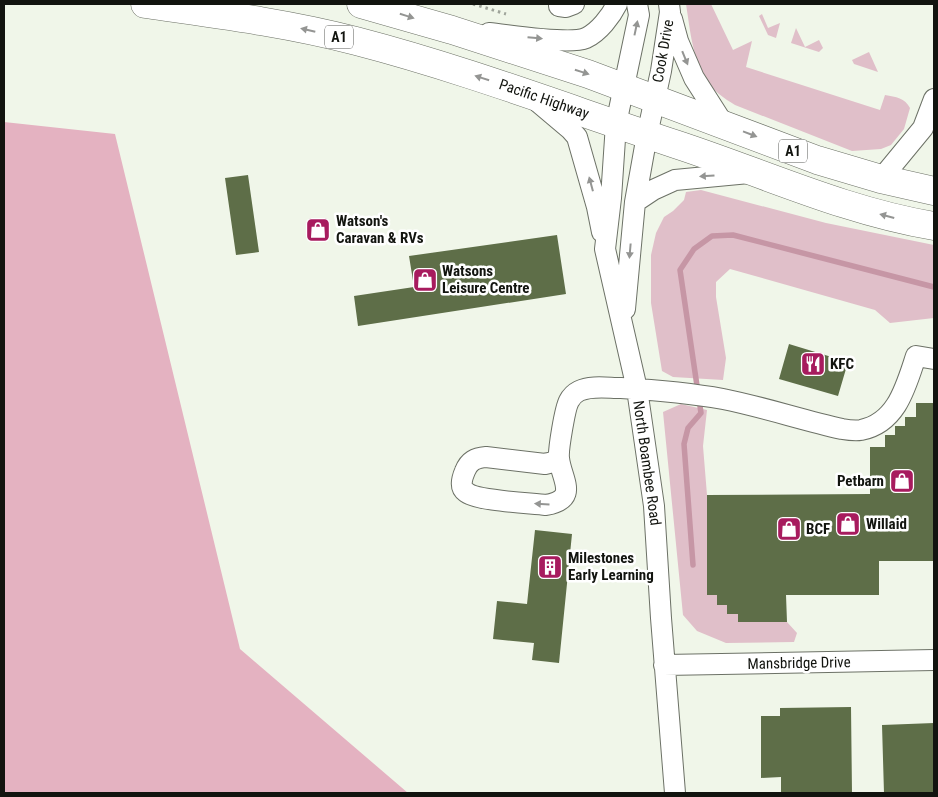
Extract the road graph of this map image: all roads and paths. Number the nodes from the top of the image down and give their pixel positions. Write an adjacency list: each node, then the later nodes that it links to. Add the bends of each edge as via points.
1 (145, 4): 8 (highway, Pacific Highway / A1, one-way to 1, via 347,39 287,25)
2 (361, 4): 6 (highway, A1, one-way to 6)
3 (618, 4): 6 (street, one-way to 3, via 564,40 586,38 606,21)
4 (637, 4): 7 (street, Cook Drive, one-way to 4, via 639,15)
5 (669, 8): 9 (street, Cook Drive); 12 (street, one-way to 12, via 688,66 698,87)
6 (452, 30): 7 (highway, A1, one-way to 7)
7 (623, 87): 9 (highway, A1); 11 (street, North Boambee Road)
8 (528, 94): 11 (highway, Pacific Highway / A1); 19 (street, one-way to 8, via 577,137)
9 (655, 99): 12 (highway, A1); 13 (street, North Boambee Road)
10 (934, 99): 15 (street, via 924,128)
11 (616, 124): 13 (highway, Pacific Highway / A1); 19 (street, North Boambee Road)
12 (724, 124): 15 (highway, A1, one-way to 15, via 817,160)
13 (647, 135): 14 (highway, Pacific Highway / A1); 17 (street, North Boambee Road)
14 (756, 172): 17 (street, one-way to 17, via 675,180); 18 (highway, Pacific Highway / A1, one-way to 14, via 906,222 830,201)
15 (880, 178): 16 (highway, A1)
16 (934, 191)
17 (635, 202): 20 (street, North Boambee Road, one-way to 20)
18 (934, 226)
19 (605, 249): 20 (street, North Boambee Road)
20 (624, 326): 22 (street, North Boambee Road)
21 (934, 359): 22 (street, via 916,356 897,406 877,424 861,430 842,429 714,398)
22 (637, 389): 23 (street, via 587,388 572,396 568,402); 25 (street, North Boambee Road, via 654,506)
23 (559, 457): 23 (street, one-way to 23, via 567,489 563,499 556,504 479,497 462,488 461,479 466,467 478,458 545,464)
24 (934, 660): 25 (street, Mansbridge Drive)
25 (664, 665): 26 (street, North Boambee Road)
26 (673, 790)

